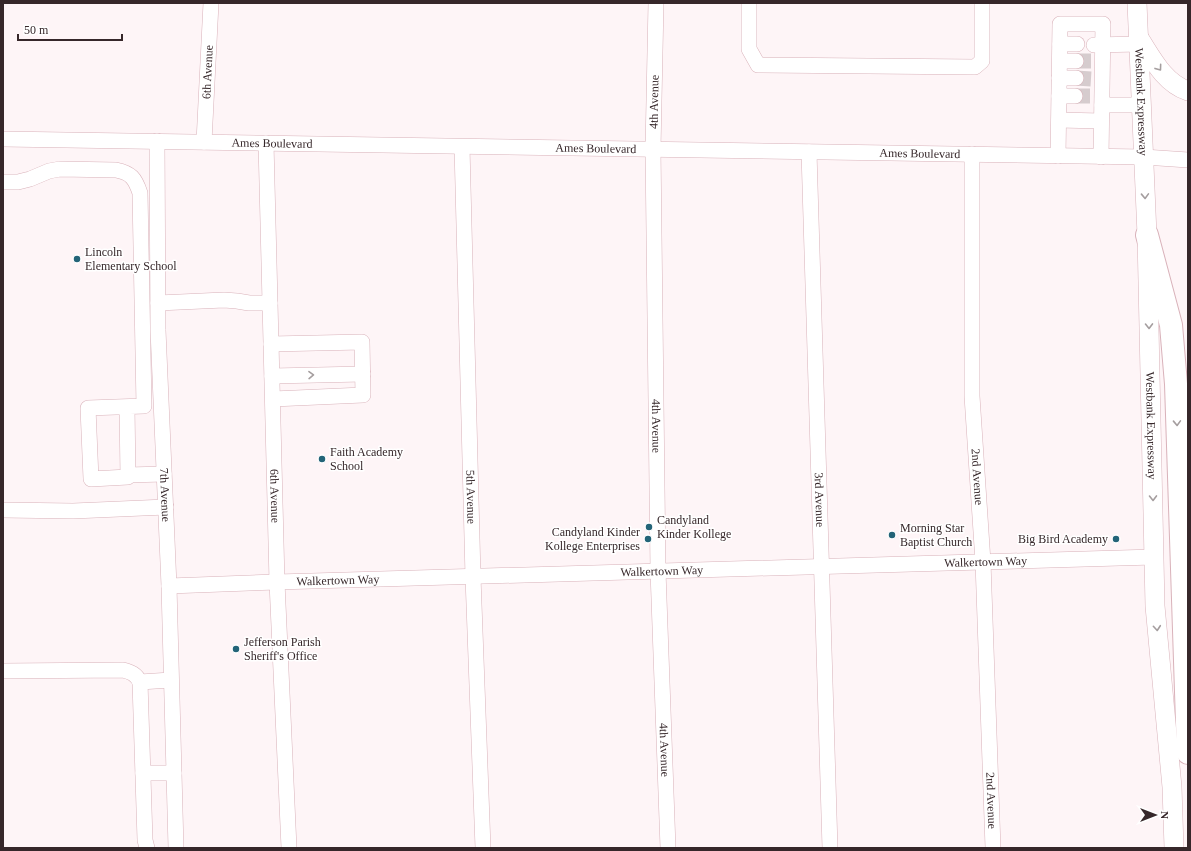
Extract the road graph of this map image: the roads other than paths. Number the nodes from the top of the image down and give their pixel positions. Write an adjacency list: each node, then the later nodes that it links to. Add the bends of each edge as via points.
1 (211, 3): 23 (street, 6th Avenue)
2 (656, 3): 26 (street, 4th Avenue)
3 (749, 3): 4 (street, via 749,49 758,65 968,67 975,67 982,61)
4 (982, 3)
5 (1137, 3): 6 (main road, Westbank Expressway)
6 (1139, 40): 9 (street); 14 (main road, one-way to 14, via 1161,72 1181,89); 18 (main road, Westbank Expressway)
7 (1060, 44): 8 (street); 9 (street, via 1060,24 1103,24); 10 (street)
8 (1077, 44)
9 (1097, 44): 17 (street)
10 (1060, 61): 11 (street); 12 (street)
11 (1076, 61)
12 (1060, 78): 13 (street); 15 (street)
13 (1076, 78)
14 (1188, 91)
15 (1059, 96): 16 (street); 19 (street)
16 (1075, 96)
17 (1098, 99): 18 (street); 20 (street)
18 (1142, 105): 31 (main road, Westbank Expressway)
19 (1059, 120): 20 (street); 29 (street)
20 (1101, 121): 30 (street)
21 (3, 139): 22 (street, Ames Boulevard)
22 (157, 141): 23 (street, Ames Boulevard); 35 (street, 7th Avenue)
23 (204, 142): 24 (street, Ames Boulevard)
24 (266, 143): 25 (street, Ames Boulevard); 36 (street, 6th Avenue)
25 (462, 146): 26 (street, Ames Boulevard); 52 (street, 5th Avenue)
26 (653, 149): 27 (street, Ames Boulevard); 51 (street, 4th Avenue)
27 (809, 152): 28 (street, Ames Boulevard); 50 (street, 3rd Avenue)
28 (972, 154): 29 (street, Ames Boulevard); 49 (street, 2nd Avenue, via 972,396)
29 (1058, 156): 30 (street, Ames Boulevard)
30 (1101, 157): 31 (street, Ames Boulevard)
31 (1144, 157): 32 (street, Ames Boulevard); 34 (main road, Westbank Expressway, one-way to 34)
32 (1188, 160)
33 (3, 182): 42 (street, via 18,182 60,169 116,170 131,175 140,193)
34 (1146, 235): 48 (main road, Westbank Expressway, one-way to 48); 58 (highway, one-way to 58, via 1171,325 1176,384)
35 (158, 303): 36 (street, via 224,300); 41 (street, 7th Avenue)
36 (270, 303): 37 (street, 6th Avenue)
37 (271, 344): 38 (street, via 362,342); 39 (street, 6th Avenue)
38 (363, 374): 39 (street, one-way to 38); 40 (street, via 363,395)
39 (272, 376): 40 (street, 6th Avenue)
40 (273, 399): 53 (street, 6th Avenue)
41 (161, 405): 42 (street); 44 (street, 7th Avenue)
42 (144, 406): 43 (street)
43 (126, 407): 45 (street); 45 (street, via 88,408 91,479)
44 (164, 474): 45 (street); 46 (street, 7th Avenue)
45 (128, 475)
46 (166, 507): 47 (street, via 73,511); 54 (street, 7th Avenue)
47 (3, 510)
48 (1154, 557): 49 (street, Walkertown Way); 68 (main road, Westbank Expressway, one-way to 68, via 1155,606 1172,787)
49 (983, 562): 50 (street, Walkertown Way); 67 (street, 2nd Avenue)
50 (822, 566): 51 (street, Walkertown Way); 66 (street, 3rd Avenue)
51 (658, 571): 52 (street, Walkertown Way); 65 (street, 4th Avenue)
52 (473, 577): 53 (street, Walkertown Way); 64 (street, 5th Avenue)
53 (278, 582): 54 (street, Walkertown Way); 63 (street, 6th Avenue)
54 (169, 586): 56 (street, 7th Avenue)
55 (3, 671): 57 (street, via 123,670 137,676)
56 (171, 680): 57 (street); 60 (street, 7th Avenue)
57 (140, 682): 59 (street)
58 (1188, 753)
59 (143, 773): 60 (street); 61 (street, via 144,840)
60 (174, 773): 62 (street, 7th Avenue)
61 (147, 848)
62 (176, 848)
63 (289, 848)
64 (483, 848)
65 (668, 848)
66 (830, 848)
67 (993, 848)
68 (1174, 848)

